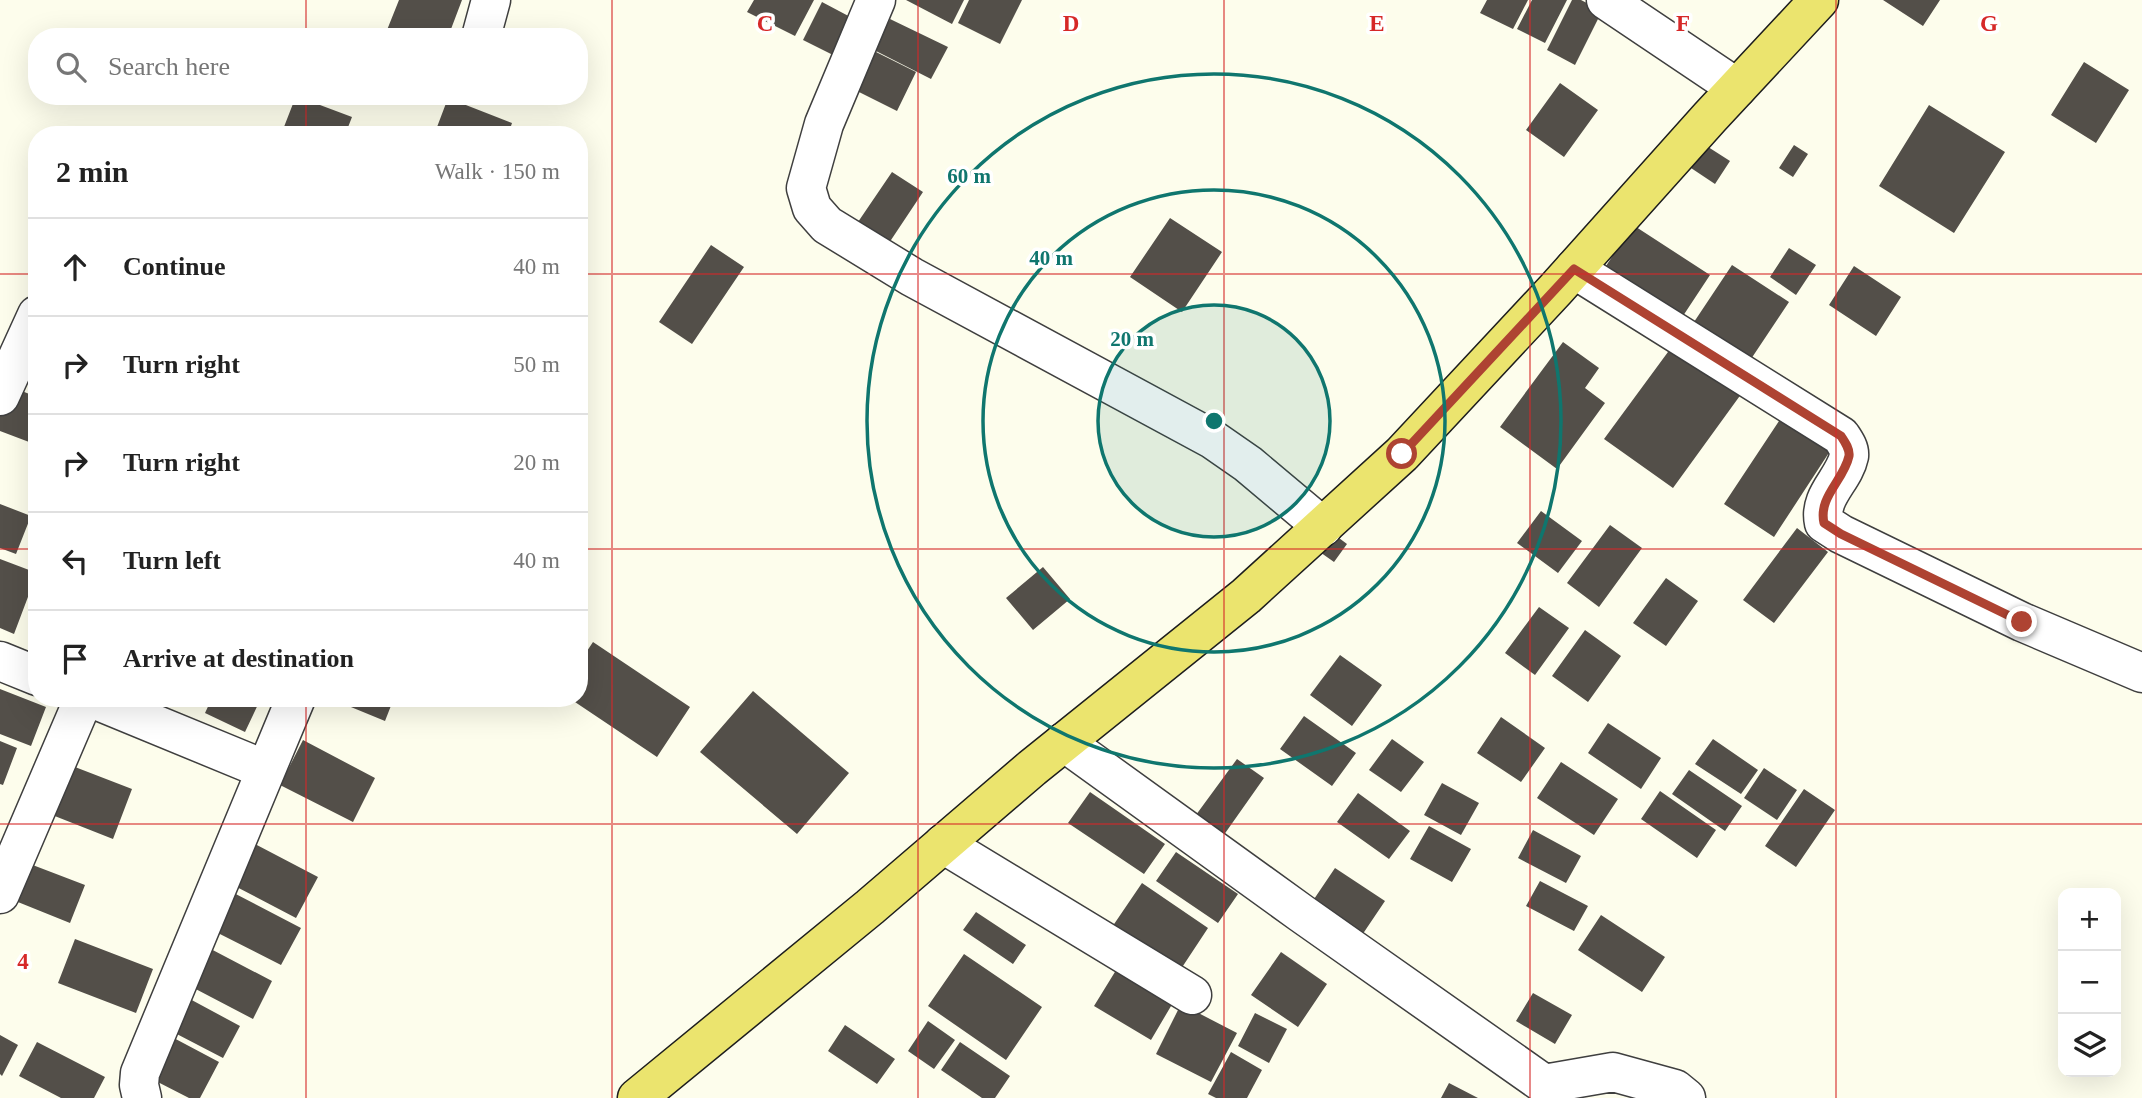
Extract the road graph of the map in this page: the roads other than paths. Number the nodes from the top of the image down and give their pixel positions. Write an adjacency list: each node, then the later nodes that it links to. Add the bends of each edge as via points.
1 (491, 0): 5 (street)
2 (876, 0): 10 (street, via 824,124 806,188 812,208 827,225 912,277 1212,439)
3 (1606, 0): 6 (street)
4 (1819, 0): 6 (main road)
5 (483, 28)
6 (1737, 88): 7 (main road)
7 (1574, 269): 10 (main road, via 1402,454); 13 (street, via 1841,436 1849,456 1823,507 1824,523 2022,622)
8 (28, 335): 9 (street)
9 (0, 396)
10 (1323, 527): 17 (main road, via 1246,596)
11 (0, 661): 12 (street)
12 (28, 672)
13 (2142, 673)
14 (80, 707): 20 (street)
15 (113, 707): 18 (street)
16 (292, 707): 18 (street)
17 (1064, 742): 19 (main road); 22 (street)
18 (266, 770): 23 (street, via 140,1073)
19 (943, 844): 21 (street); 24 (main road)
20 (0, 894)
21 (1192, 995)
22 (1539, 1091): 25 (street, via 1613,1072 1675,1089)
23 (142, 1098)
24 (637, 1098)
25 (1686, 1098)

